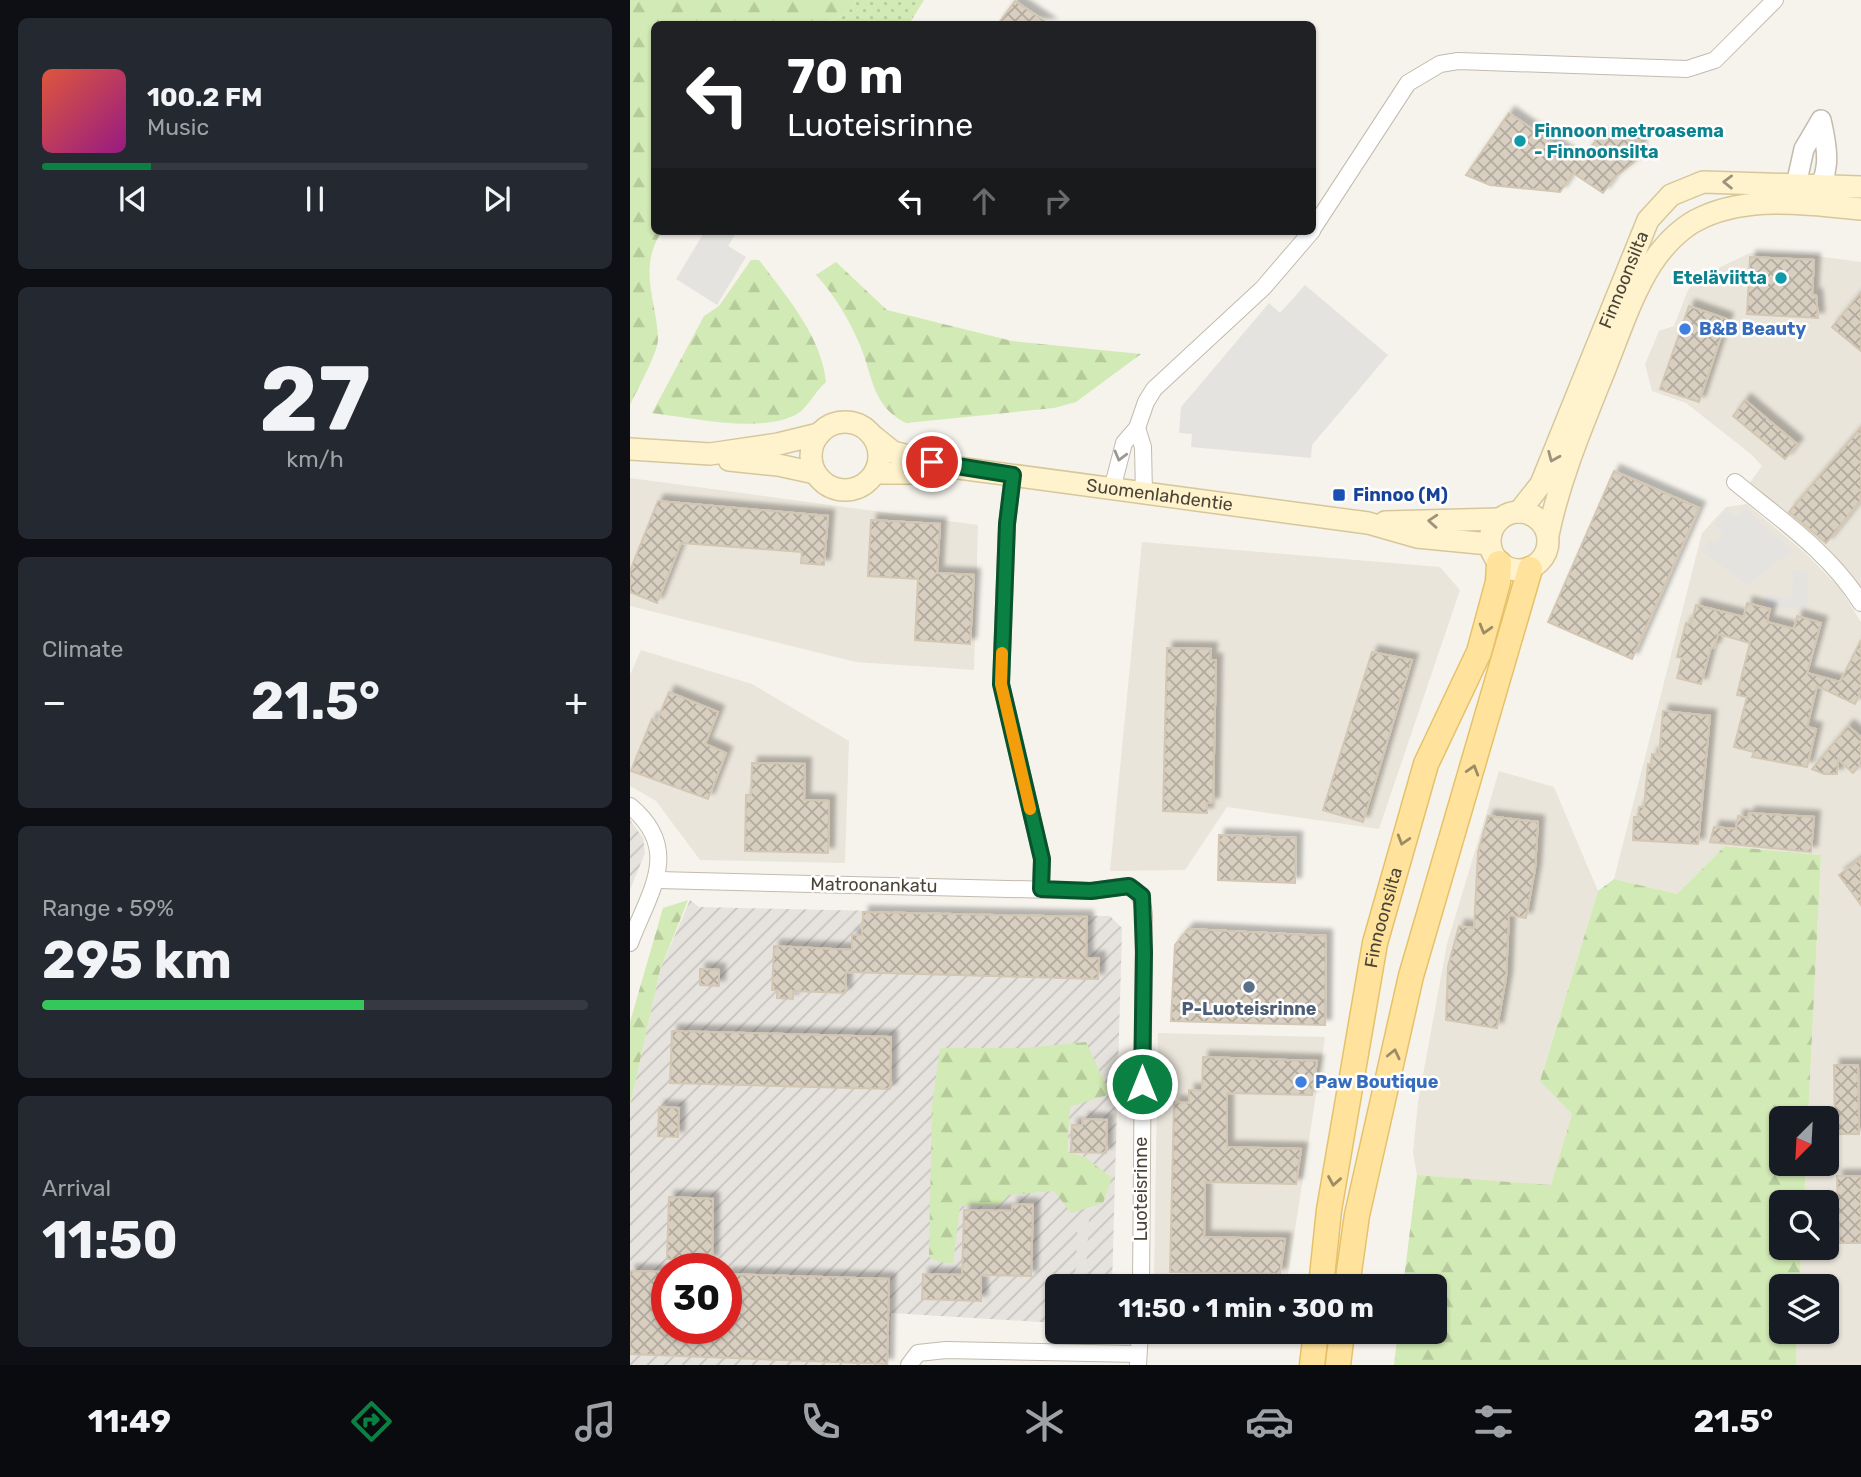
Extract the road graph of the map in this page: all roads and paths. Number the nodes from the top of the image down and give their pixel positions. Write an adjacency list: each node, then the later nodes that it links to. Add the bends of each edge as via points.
1 (1775, 0): 7 (street, via 1715,60 1694,68 1458,61 1433,67 1408,83)
2 (1796, 185): 3 (main road, Finnoonsilta); 3 (street, via 1804,149 1821,120 1828,150); 5 (street); 21 (main road, Finnoonsilta, one-way to 21, via 1703,182 1671,194 1658,206 1648,220 1541,484)
3 (1823, 186): 4 (main road, Finnoonsilta); 5 (street)
4 (1861, 187)
5 (1811, 204): 6 (main road, Finnoonsilta); 24 (main road, Finnoonsilta, via 1718,212 1693,222 1665,246 1643,279 1615,344 1558,491)
6 (1861, 209)
7 (1316, 225)
8 (1309, 235): 9 (street, via 1263,288 1163,379 1146,402)
9 (1137, 428): 19 (street, one-way to 19, via 1124,443); 20 (street, via 1143,447)
10 (819, 433): 11 (main road, via 836,423 850,422); 13 (main road); 17 (main road, via 811,453)
11 (873, 436): 14 (main road, Suomenlahdentie, via 893,453); 15 (main road, via 880,454)
12 (630, 449): 13 (main road)
13 (710, 454): 17 (main road, via 778,465)
14 (951, 467): 15 (main road, Suomenlahdentie); 16 (main road, Suomenlahdentie)
15 (875, 473): 17 (main road, via 855,490 842,491)
16 (1013, 475): 19 (main road, Suomenlahdentie); 30 (street, via 1001,684 1042,859)
17 (819, 479)
18 (1735, 482): 27 (street, via 1811,545 1847,581)
19 (1112, 489): 20 (main road, Suomenlahdentie)
20 (1144, 494): 23 (main road, Suomenlahdentie)
21 (1519, 512): 22 (main road); 24 (main road, via 1537,518)
22 (1499, 520): 23 (main road, Suomenlahdentie, one-way to 23); 25 (main road, via 1491,530)
23 (1368, 523): 25 (main road, Suomenlahdentie)
24 (1548, 535): 26 (main road, via 1545,555)
25 (1494, 553): 26 (main road, via 1519,571); 34 (main road, Finnoonsilta, one-way to 34, via 1497,582 1479,652 1426,764 1375,943)
26 (1530, 569): 35 (main road, one-way to 26, via 1357,1215 1411,976)
27 (1861, 603)
28 (630, 806): 29 (street, via 656,838)
29 (658, 880): 30 (street, Matroonankatu); 32 (street)
30 (1041, 889): 31 (street, Matroonankatu)
31 (1091, 891): 33 (street, Luoteisrinne, via 1129,886 1142,896)
32 (630, 943)
33 (1141, 1274)
34 (1322, 1274)
35 (1349, 1274)
36 (1314, 1344): 40 (main road)
37 (1341, 1344): 41 (main road)
38 (1138, 1359): 39 (street, via 929,1350 918,1353)
39 (909, 1365)
40 (1312, 1365)
41 (1338, 1365)

